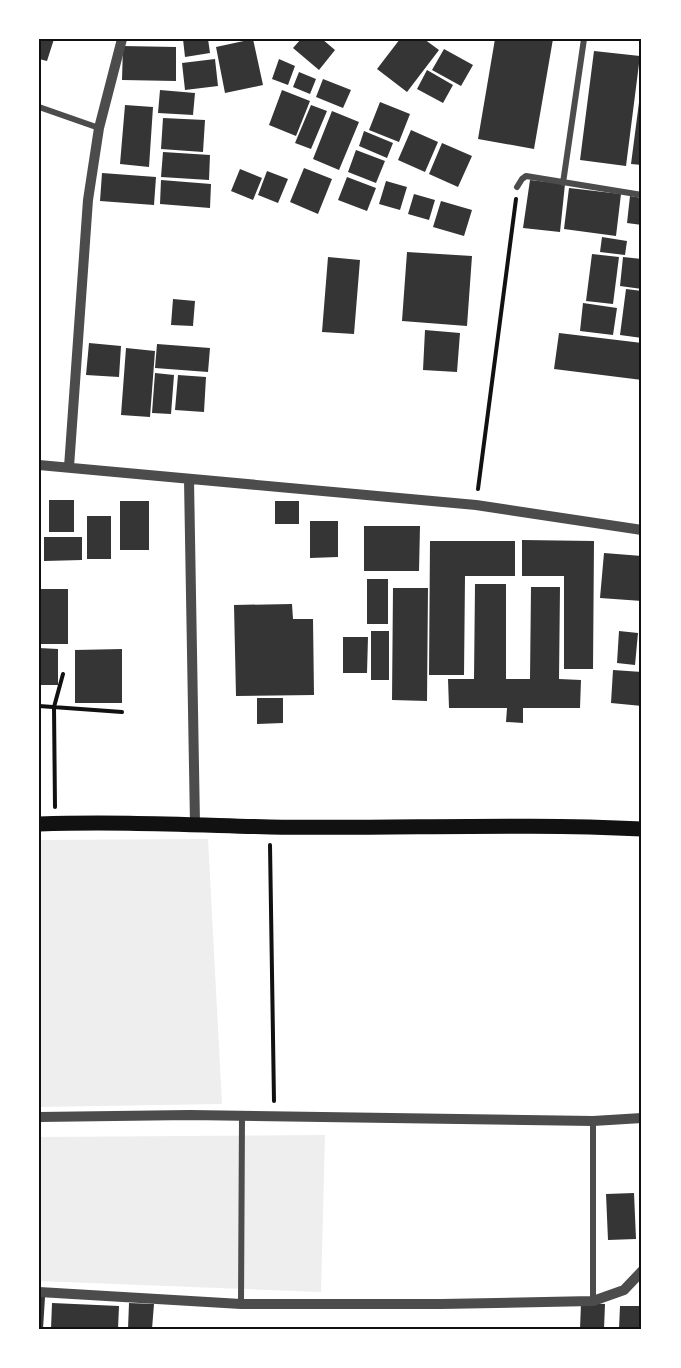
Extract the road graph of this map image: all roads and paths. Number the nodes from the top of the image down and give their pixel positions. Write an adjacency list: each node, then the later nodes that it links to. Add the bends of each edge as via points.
1 (122, 39): 4 (street)
2 (584, 39): 5 (street)
3 (39, 107): 4 (street)
4 (99, 128): 9 (street, via 88,201)
5 (563, 183): 6 (street, via 526,176); 7 (street)
6 (517, 187): 11 (path)
7 (642, 195)
8 (39, 465): 9 (street)
9 (69, 467): 10 (street)
10 (189, 480): 11 (street); 19 (street)
11 (476, 505): 12 (street)
12 (642, 531)
13 (63, 674): 15 (path)
14 (39, 706): 15 (path)
15 (54, 707): 16 (path); 17 (path)
16 (122, 712)
17 (55, 823): 18 (highway); 19 (highway)
18 (39, 824)
19 (195, 824): 20 (highway)
20 (270, 827): 21 (highway); 24 (path)
21 (642, 829)
22 (39, 1117): 23 (street)
23 (242, 1117): 24 (street); 30 (street)
24 (274, 1117): 26 (street)
25 (642, 1118): 26 (street)
26 (592, 1122): 29 (street)
27 (642, 1271): 29 (street, via 624,1290)
28 (39, 1293): 30 (street)
29 (593, 1301): 30 (street)
30 (241, 1304)

